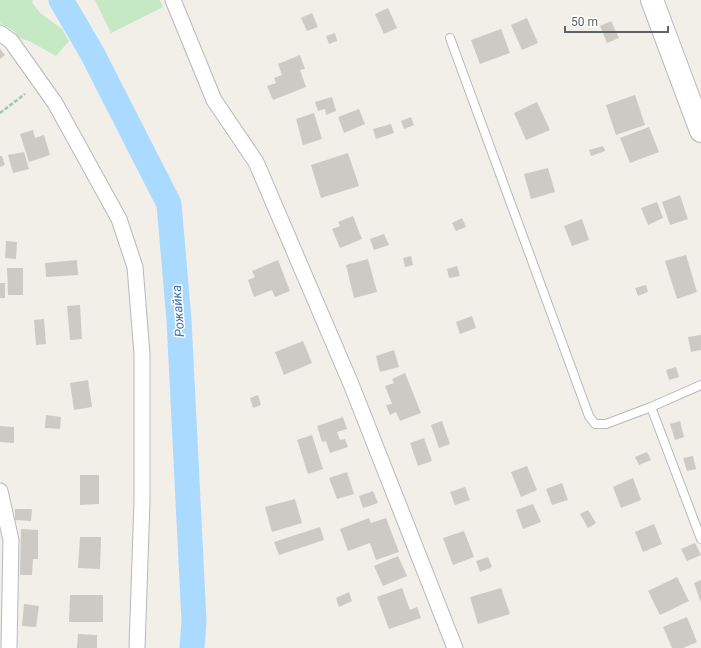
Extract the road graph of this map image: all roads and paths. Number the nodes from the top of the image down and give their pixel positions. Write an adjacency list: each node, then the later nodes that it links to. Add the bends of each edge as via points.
1 (173, 0): 14 (street, via 214,100 256,162 351,384)
2 (652, 0): 7 (street)
3 (0, 33): 13 (street, via 11,41 55,104 119,219 135,267 142,354 142,500)
4 (450, 38): 9 (lane, via 589,416 595,424 606,424)
5 (25, 94): 6 (path)
6 (0, 113)
7 (701, 131)
8 (701, 385): 9 (lane)
9 (651, 407): 11 (lane)
10 (0, 491): 12 (street, via 11,540)
11 (701, 539)
12 (8, 648)
13 (137, 648)
14 (455, 648)

